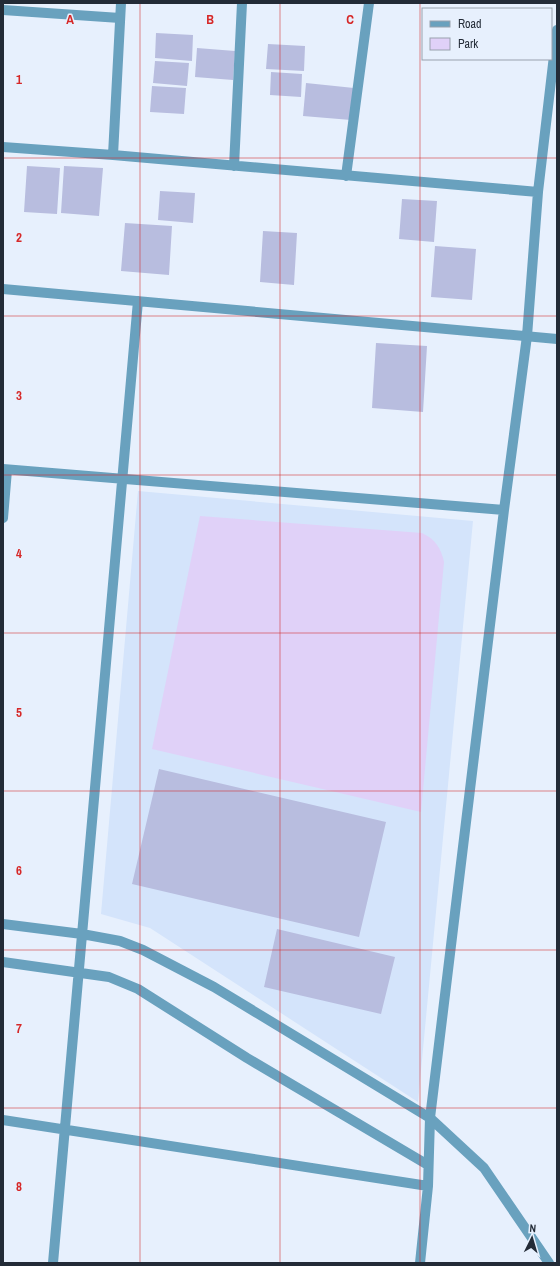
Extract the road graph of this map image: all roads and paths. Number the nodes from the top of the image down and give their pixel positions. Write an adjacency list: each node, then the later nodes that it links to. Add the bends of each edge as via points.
1 (121, 3): 6 (street)
2 (242, 3): 10 (street)
3 (369, 3): 11 (street)
4 (32, 7): 5 (street); 6 (street)
5 (3, 10)
6 (120, 18): 9 (street)
7 (557, 30): 12 (street)
8 (3, 147): 9 (street)
9 (113, 155): 10 (street)
10 (234, 166): 11 (street)
11 (346, 176): 12 (street)
12 (538, 192): 15 (street)
13 (3, 290): 14 (street)
14 (138, 301): 15 (street); 18 (street)
15 (527, 336): 16 (street); 19 (street)
16 (557, 339)
17 (5, 470): 18 (street); 20 (street)
18 (121, 479): 19 (street); 22 (street)
19 (504, 510): 25 (street)
20 (3, 518)
21 (3, 924): 22 (street)
22 (82, 934): 24 (street); 25 (street, via 120,941 143,950 214,987)
23 (3, 962): 24 (street)
24 (78, 972): 27 (street); 28 (street, via 109,977 138,989 247,1058)
25 (430, 1118): 28 (street); 32 (street, via 484,1168)
26 (3, 1120): 27 (street)
27 (65, 1130): 29 (street); 30 (street)
28 (428, 1165): 29 (street)
29 (428, 1186): 31 (street)
30 (52, 1263)
31 (420, 1263)
32 (549, 1263)

